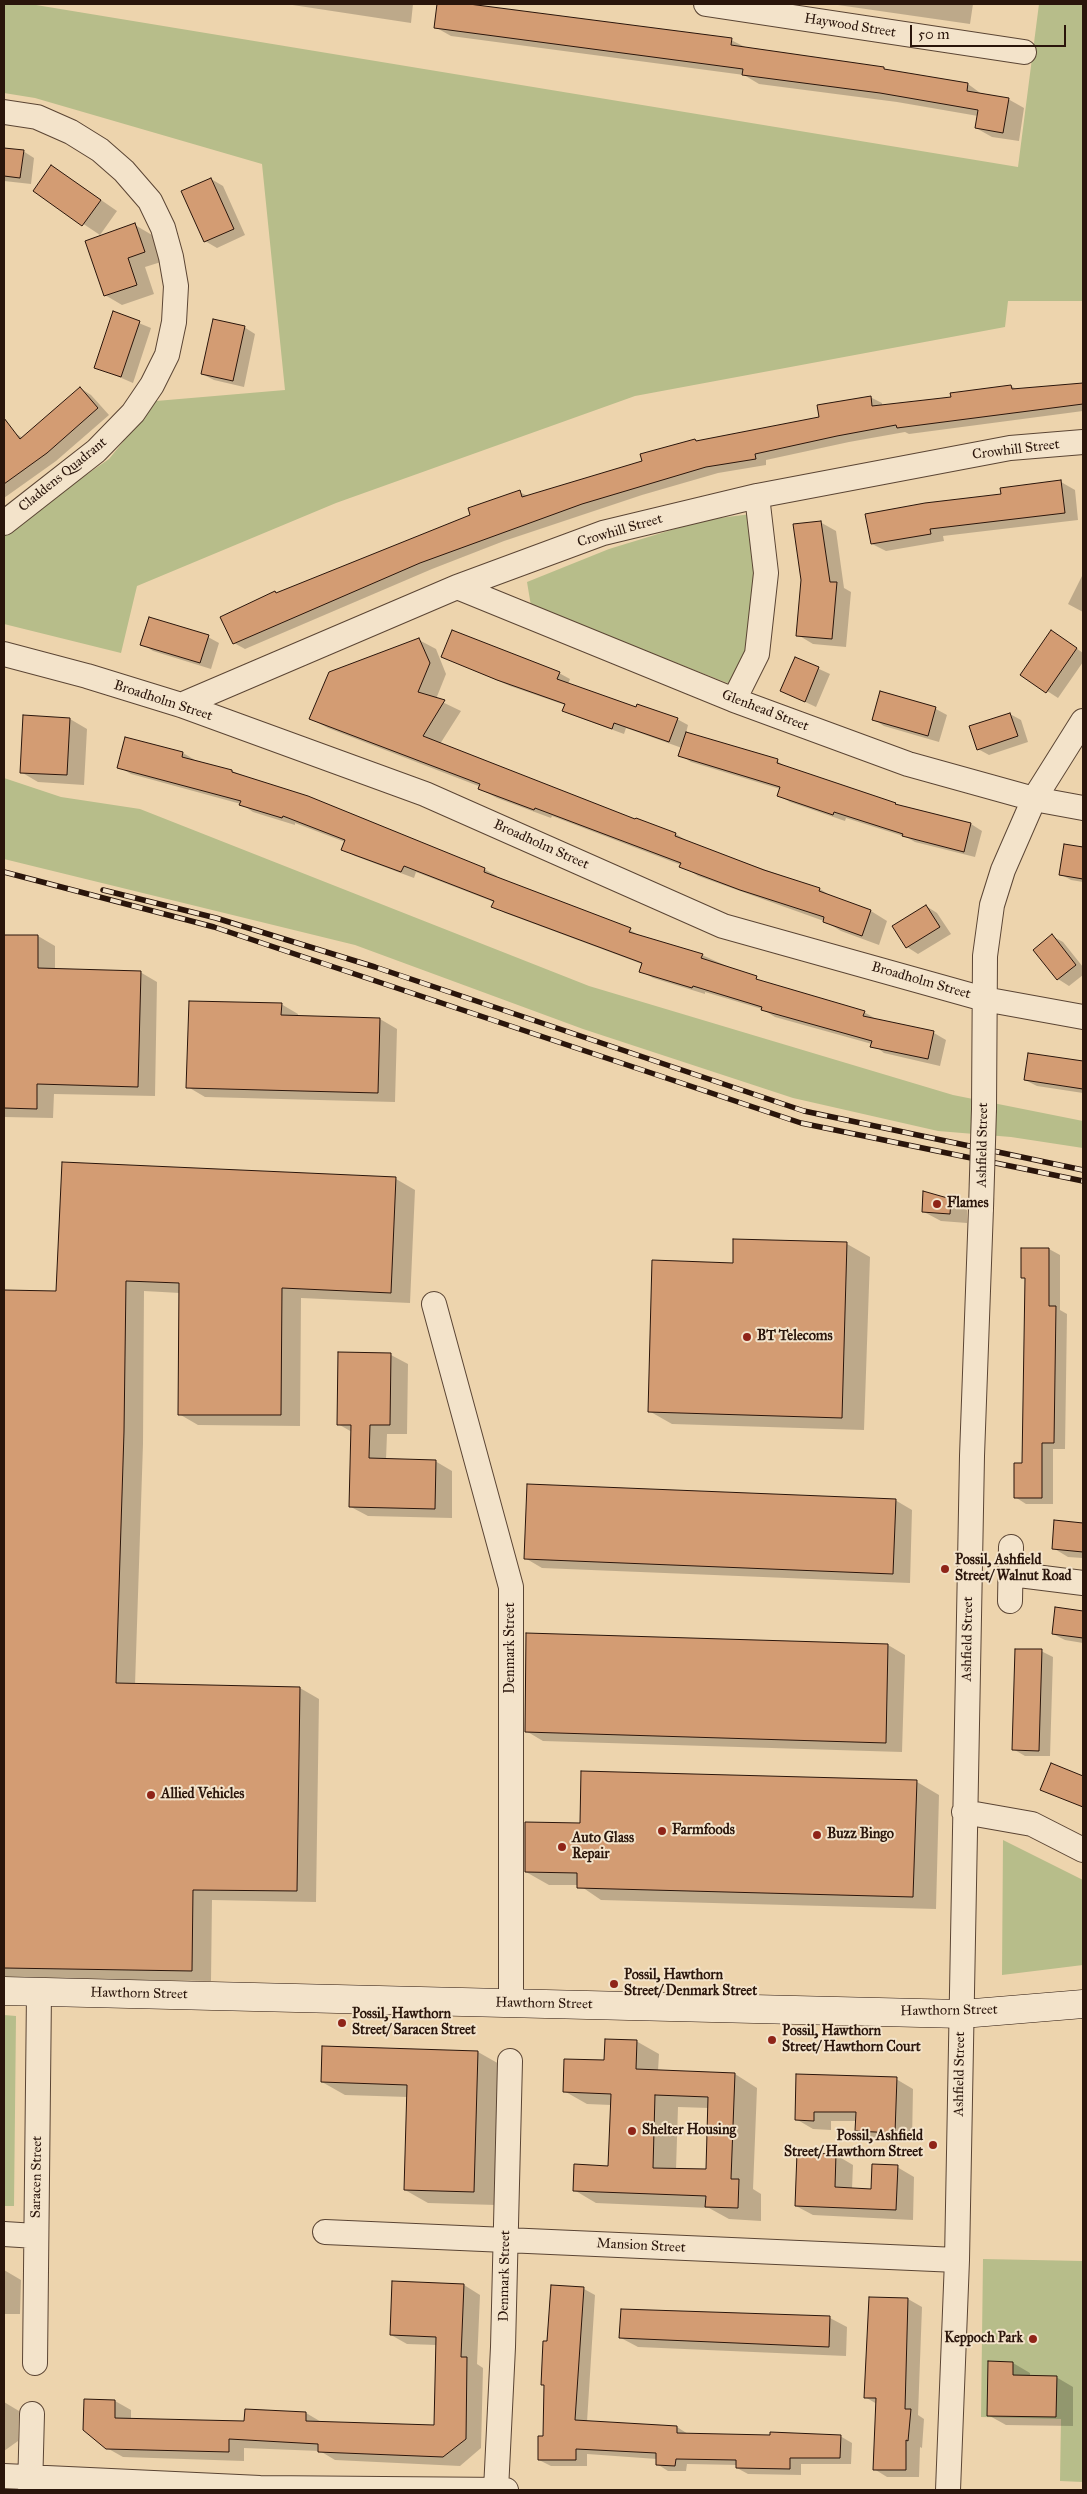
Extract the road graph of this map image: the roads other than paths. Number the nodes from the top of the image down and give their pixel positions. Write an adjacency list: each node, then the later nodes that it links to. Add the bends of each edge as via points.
1 (706, 4): 2 (street, Haywood Street)
2 (1024, 52)
3 (4, 112): 6 (street, Claddens Quadrant, via 37,117 71,132 100,150 124,171 150,202 163,228 176,286 174,322 167,355 152,386 133,413 96,451)
4 (1083, 442): 5 (street, Crowhill Street, via 1010,448)
5 (757, 496): 7 (street, Crowhill Street, via 603,533); 9 (street, via 766,573 757,654)
6 (4, 523)
7 (457, 587): 9 (street, Glenhead Street); 10 (street, Crowhill Street)
8 (4, 654): 10 (street, Broadholm Street)
9 (734, 700): 12 (street, Glenhead Street, via 908,764)
10 (181, 705): 14 (street, Broadholm Street, via 425,794 723,926)
11 (1083, 721): 12 (street, Ashfield Street)
12 (1034, 799): 13 (street, Glenhead Street); 14 (street, Ashfield Street, via 1003,870 992,905 985,956)
13 (1083, 808)
14 (984, 999): 15 (street, Broadholm Street); 21 (street, Ashfield Street, bridge, via 982,1208 972,1447)
15 (1083, 1017)
16 (434, 1304): 25 (street, Denmark Street, via 511,1586)
17 (1011, 1547): 18 (street)
18 (1011, 1574): 19 (street); 20 (street)
19 (1083, 1583)
20 (1010, 1601)
21 (964, 1812): 22 (street, via 1032,1824); 27 (street, Ashfield Street)
22 (1083, 1850)
23 (4, 1991): 24 (main road, Hawthorn Street)
24 (39, 1992): 25 (main road, Hawthorn Street); 31 (street, Saracen Street)
25 (511, 2003): 27 (main road, Hawthorn Street)
26 (1083, 2004): 27 (main road, Hawthorn Street)
27 (962, 2014): 33 (street, Ashfield Street)
28 (510, 2061): 32 (street, Denmark Street)
29 (325, 2232): 32 (street, Mansion Street)
30 (4, 2234): 31 (street)
31 (36, 2236): 34 (street, Saracen Street)
32 (505, 2240): 33 (street, Mansion Street); 39 (street, Denmark Street)
33 (956, 2260): 41 (street, Ashfield Street)
34 (35, 2363)
35 (32, 2414): 37 (street)
36 (4, 2476): 37 (street)
37 (30, 2484): 38 (street)
38 (260, 2489): 39 (street)
39 (496, 2490): 40 (street)
40 (506, 2490)
41 (948, 2490)

